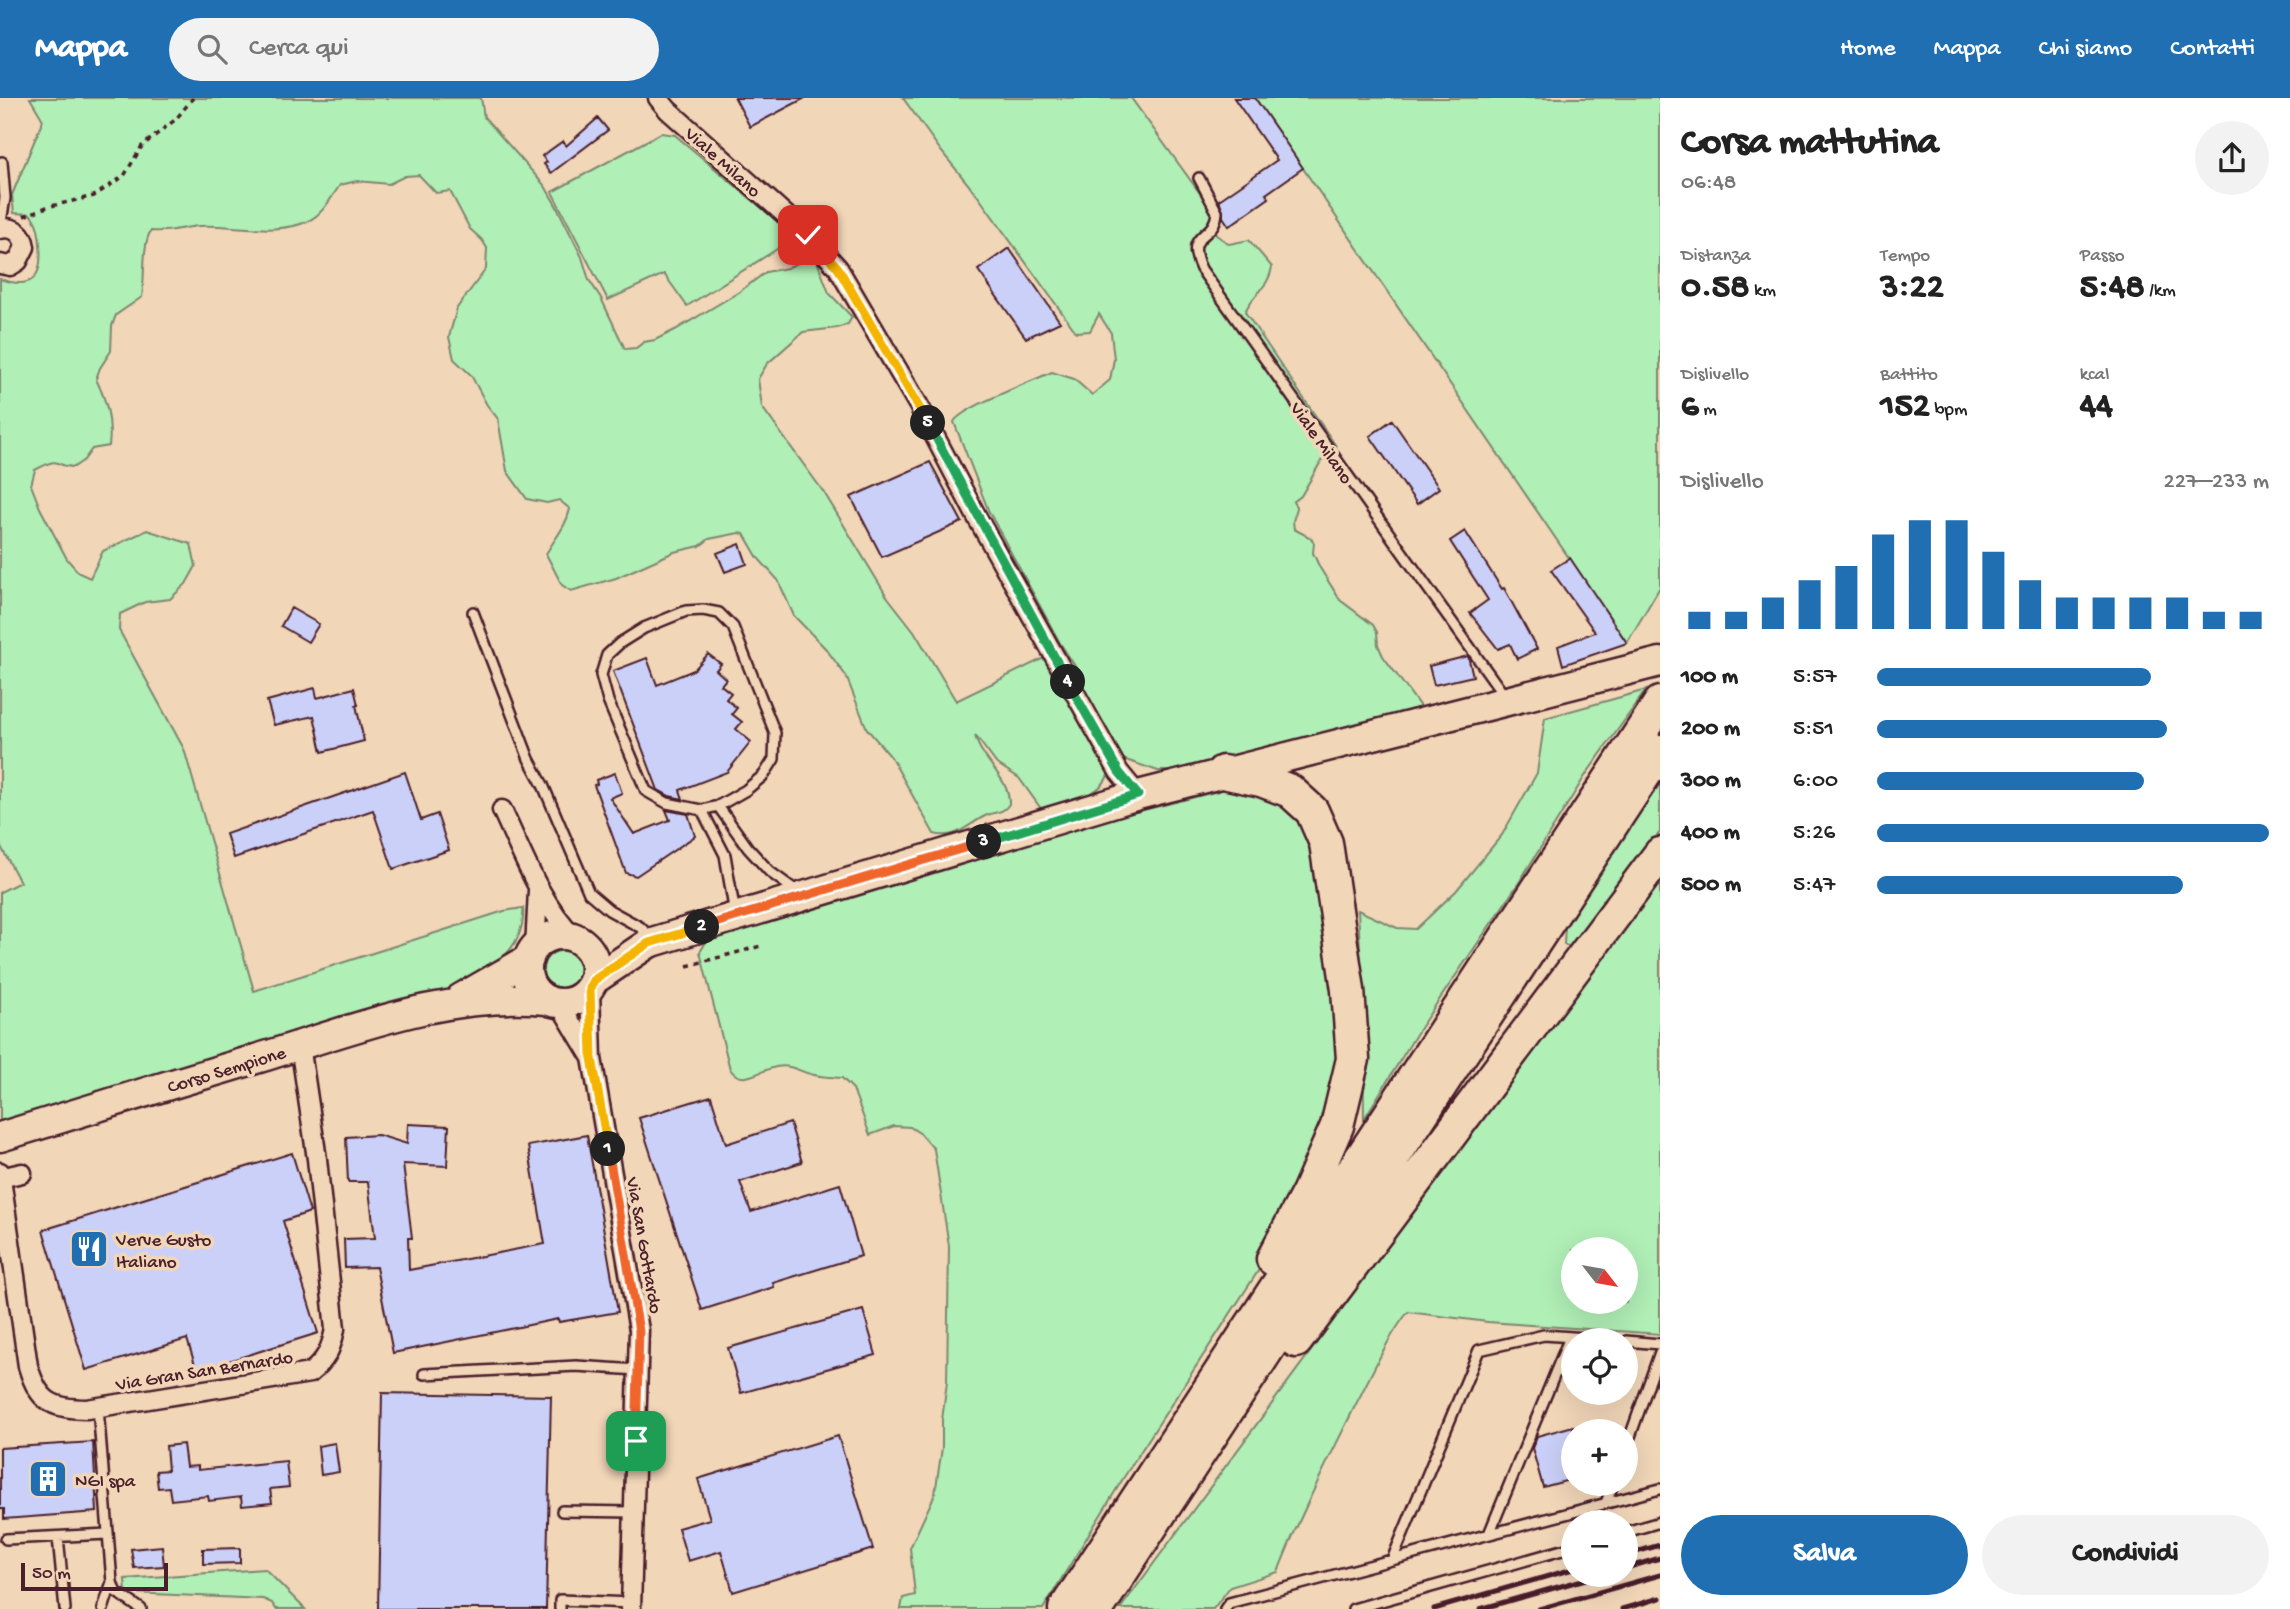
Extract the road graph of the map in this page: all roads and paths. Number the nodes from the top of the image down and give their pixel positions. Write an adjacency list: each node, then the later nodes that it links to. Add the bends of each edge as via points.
1 (193, 98): 5 (path, via 176,119 142,146 124,176 94,197 47,207)
2 (658, 98): 13 (street, Viale Milano, via 838,268 919,406 1119,772)
3 (2, 162): 5 (lane)
4 (1199, 178): 9 (lane, Viale Milano, via 1217,212 1211,228 1196,242 1201,269)
5 (4, 229): 6 (street, via 21,235 24,241 22,255 10,266)
6 (0, 264)
7 (473, 612): 22 (lane, via 529,760 589,893 640,927)
8 (1650, 664): 9 (main road)
9 (1507, 700): 12 (main road)
10 (1660, 703): 43 (highway)
11 (1660, 751): 43 (highway)
12 (1223, 772): 13 (main road); 43 (highway, via 1290,791 1312,811 1326,842 1349,990 1353,1059 1337,1126 1308,1193)
13 (1138, 795): 19 (main road)
14 (718, 807): 16 (lane); 16 (lane, via 764,775 774,758 775,733 733,628 719,613 685,611 620,643 607,655 601,675 646,790 667,803); 19 (lane, via 770,872)
15 (502, 810): 18 (street)
16 (702, 810): 20 (lane, via 725,855)
17 (1660, 854): 43 (highway, via 1288,1353)
18 (537, 886): 21 (street); 24 (street)
19 (803, 896): 20 (main road)
20 (736, 917): 22 (main road)
21 (575, 938): 22 (main road); 24 (main road, via 553,936); 26 (main road, via 590,952 596,970)
22 (652, 942): 26 (main road)
23 (761, 946): 25 (path)
24 (532, 953): 27 (main road, via 528,977 538,995); 28 (main road, Corso Sempione)
25 (687, 966)
26 (592, 984): 27 (main road, via 576,1000); 30 (street, Via San Gottardo)
27 (553, 1002): 28 (main road, Corso Sempione, via 509,998); 30 (street, Via San Gottardo)
28 (453, 1003): 29 (main road, Corso Sempione)
29 (300, 1045): 31 (main road, Corso Sempione); 41 (street, Via Gran San Bernardo, via 317,1159 335,1329 332,1347 310,1373 292,1378)
30 (592, 1058): 39 (street, Via San Gottardo, via 639,1331)
31 (0, 1137)
32 (22, 1173): 33 (street)
33 (0, 1176): 41 (street, Via Gran San Bernardo, via 32,1382 47,1402 72,1409)
34 (1561, 1336): 56 (lane, via 1544,1335 1479,1350)
35 (1638, 1342): 36 (lane)
36 (1660, 1344)
37 (1660, 1352): 42 (lane)
38 (1561, 1359): 52 (lane)
39 (638, 1370): 40 (lane, via 576,1366); 48 (street, Via San Gottardo)
40 (424, 1374)
41 (97, 1408): 51 (lane)
42 (1636, 1419)
43 (1168, 1476): 63 (highway); 64 (highway)
44 (1660, 1489): 46 (lane)
45 (1609, 1496): 46 (lane)
46 (1606, 1503): 52 (lane)
47 (562, 1511): 48 (lane)
48 (634, 1512): 58 (street, Via San Gottardo)
49 (1660, 1522): 50 (lane)
50 (1638, 1528)
51 (108, 1534): 53 (lane); 57 (lane)
52 (1489, 1534): 56 (lane)
53 (58, 1537): 54 (lane); 59 (lane)
54 (6, 1539)
55 (1561, 1550): 66 (lane)
56 (1392, 1560): 65 (lane, via 1229,1603)
57 (112, 1582): 60 (lane); 61 (lane, via 115,1591)
58 (631, 1606): 62 (lane, via 560,1600)
59 (65, 1609)
60 (103, 1609)
61 (141, 1609)
62 (560, 1609)
63 (1065, 1609)
64 (1097, 1609)
65 (1224, 1609)
66 (1353, 1609)

